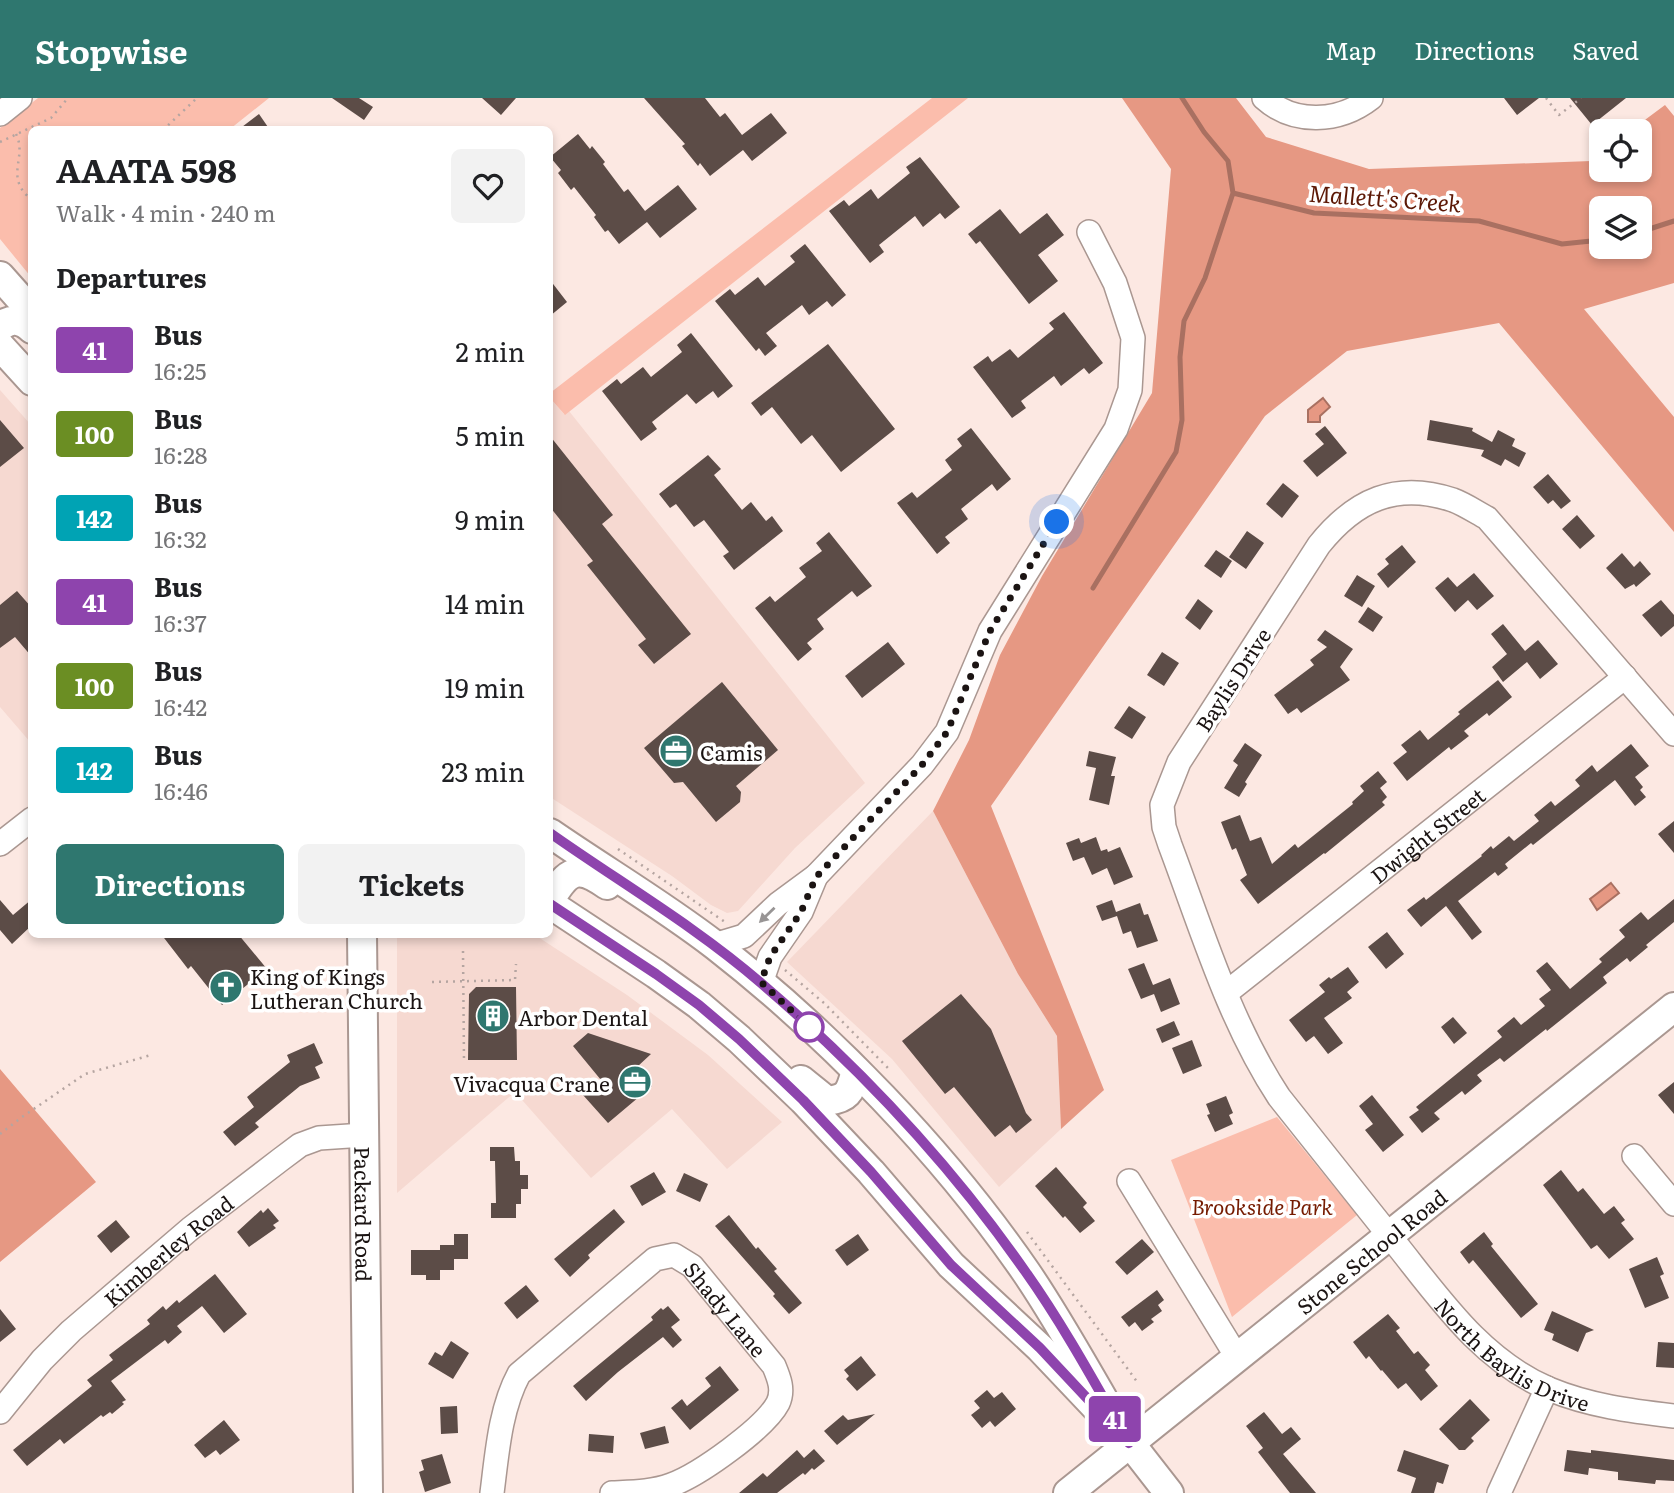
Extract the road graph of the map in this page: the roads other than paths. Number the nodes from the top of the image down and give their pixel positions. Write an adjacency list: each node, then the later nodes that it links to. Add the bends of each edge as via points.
1 (20, 98): 4 (street)
2 (1264, 98): 3 (street, via 1300,117 1323,118 1343,114)
3 (1371, 98)
4 (0, 114)
5 (1089, 232): 17 (street, via 1115,283 1133,338 1130,390 1116,429 990,631 947,732 922,765)
6 (0, 277): 7 (main road)
7 (28, 308)
8 (28, 326): 9 (main road, via 15,320)
9 (0, 327)
10 (0, 346): 11 (main road)
11 (28, 377)
12 (1625, 677): 13 (street, Baylis Drive); 24 (street, Dwight Street); 24 (street, Baylis Drive, via 1486,517 1455,500 1400,493 1379,498 1346,516 1319,545 1179,762 1162,805 1170,845)
13 (1674, 734)
14 (28, 822): 16 (street)
15 (553, 835): 20 (main road)
16 (0, 845)
17 (816, 877): 22 (street, one-way to 22, via 744,936); 23 (street, via 801,912 770,957)
18 (553, 897): 20 (main road, via 565,877 584,872 629,899)
19 (553, 904): 26 (main road, via 699,1005)
20 (658, 904): 22 (main road)
21 (362, 938): 28 (main road, Packard Road)
22 (715, 945): 23 (main road)
23 (771, 974): 27 (main road)
24 (1226, 993): 32 (street, Baylis Drive, via 1265,1076)
25 (1674, 1007): 32 (main road, Stone School Road)
26 (739, 1039): 27 (main road, via 772,1053 827,1101 846,1095); 37 (main road, via 871,1172 951,1265 1040,1348)
27 (856, 1071): 37 (main road, via 964,1192 1025,1270)
28 (364, 1135): 35 (street, Kimberley Road, via 319,1138 280,1160 71,1331); 38 (main road, Packard Road)
29 (1633, 1156): 31 (street)
30 (1129, 1181): 33 (street)
31 (1674, 1204)
32 (1388, 1234): 33 (main road, Stone School Road); 34 (street, North Baylis Drive, via 1462,1326 1500,1361)
33 (1237, 1357): 37 (main road, Stone School Road)
34 (1547, 1388): 36 (street, North Baylis Drive, via 1619,1410); 43 (street)
35 (0, 1412)
36 (1674, 1416)
37 (1129, 1443): 41 (main road, Stone School Road); 42 (main road)
38 (368, 1493)
39 (492, 1493): 40 (street, Shady Lane, via 504,1416 519,1374 655,1259 674,1255 692,1266 774,1366 781,1381 779,1400 767,1420 692,1477 648,1491)
40 (612, 1493)
41 (1068, 1493)
42 (1169, 1493)
43 (1499, 1493)

